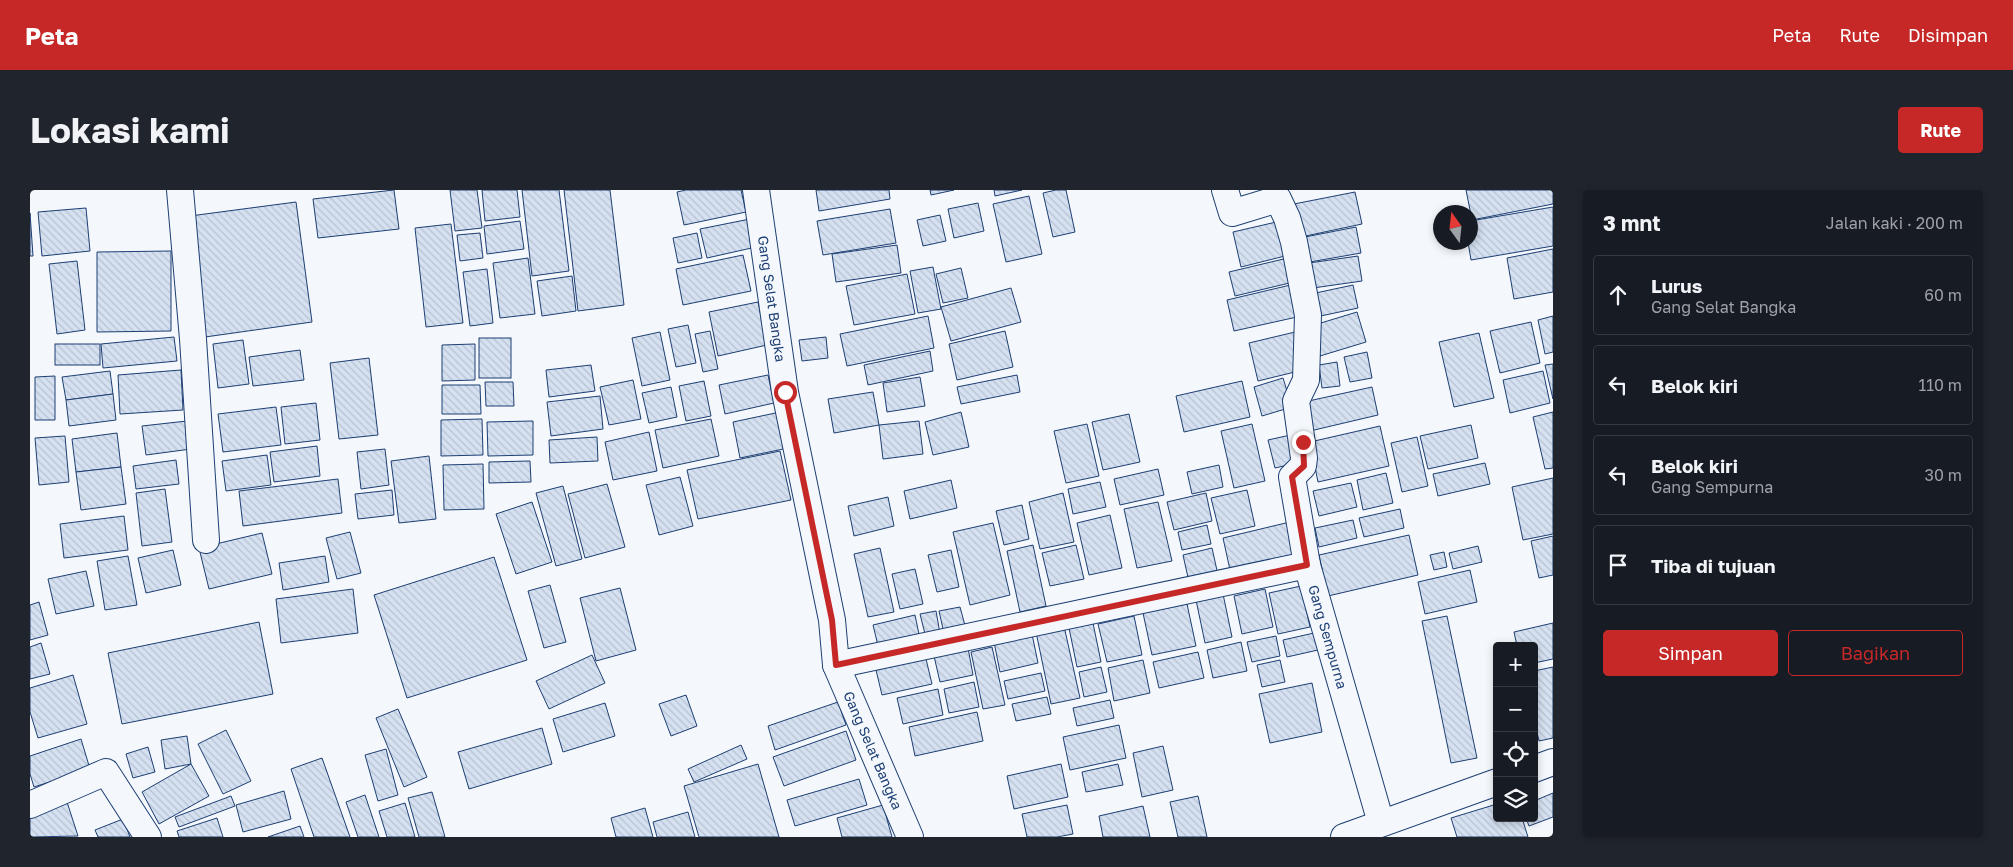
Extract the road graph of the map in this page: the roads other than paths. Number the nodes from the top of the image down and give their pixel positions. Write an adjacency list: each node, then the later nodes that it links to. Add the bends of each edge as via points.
1 (180, 190): 4 (street, via 194,339)
2 (756, 190): 6 (street, Gang Selat Bangka, via 785,392 832,620)
3 (1225, 190): 5 (street, Gang Sempurna, via 1232,213 1278,198 1287,218 1300,268 1308,315 1306,380 1296,401 1304,466 1292,477)
4 (206, 540)
5 (1307, 565): 6 (street); 11 (street, Gang Sempurna)
6 (836, 665): 13 (street, Gang Selat Bangka)
7 (1553, 762): 8 (street)
8 (1538, 768)
9 (1493, 783): 11 (street)
10 (30, 805): 12 (street, via 106,772)
11 (1381, 823): 14 (street)
12 (148, 837)
13 (910, 837)
14 (1344, 837)

